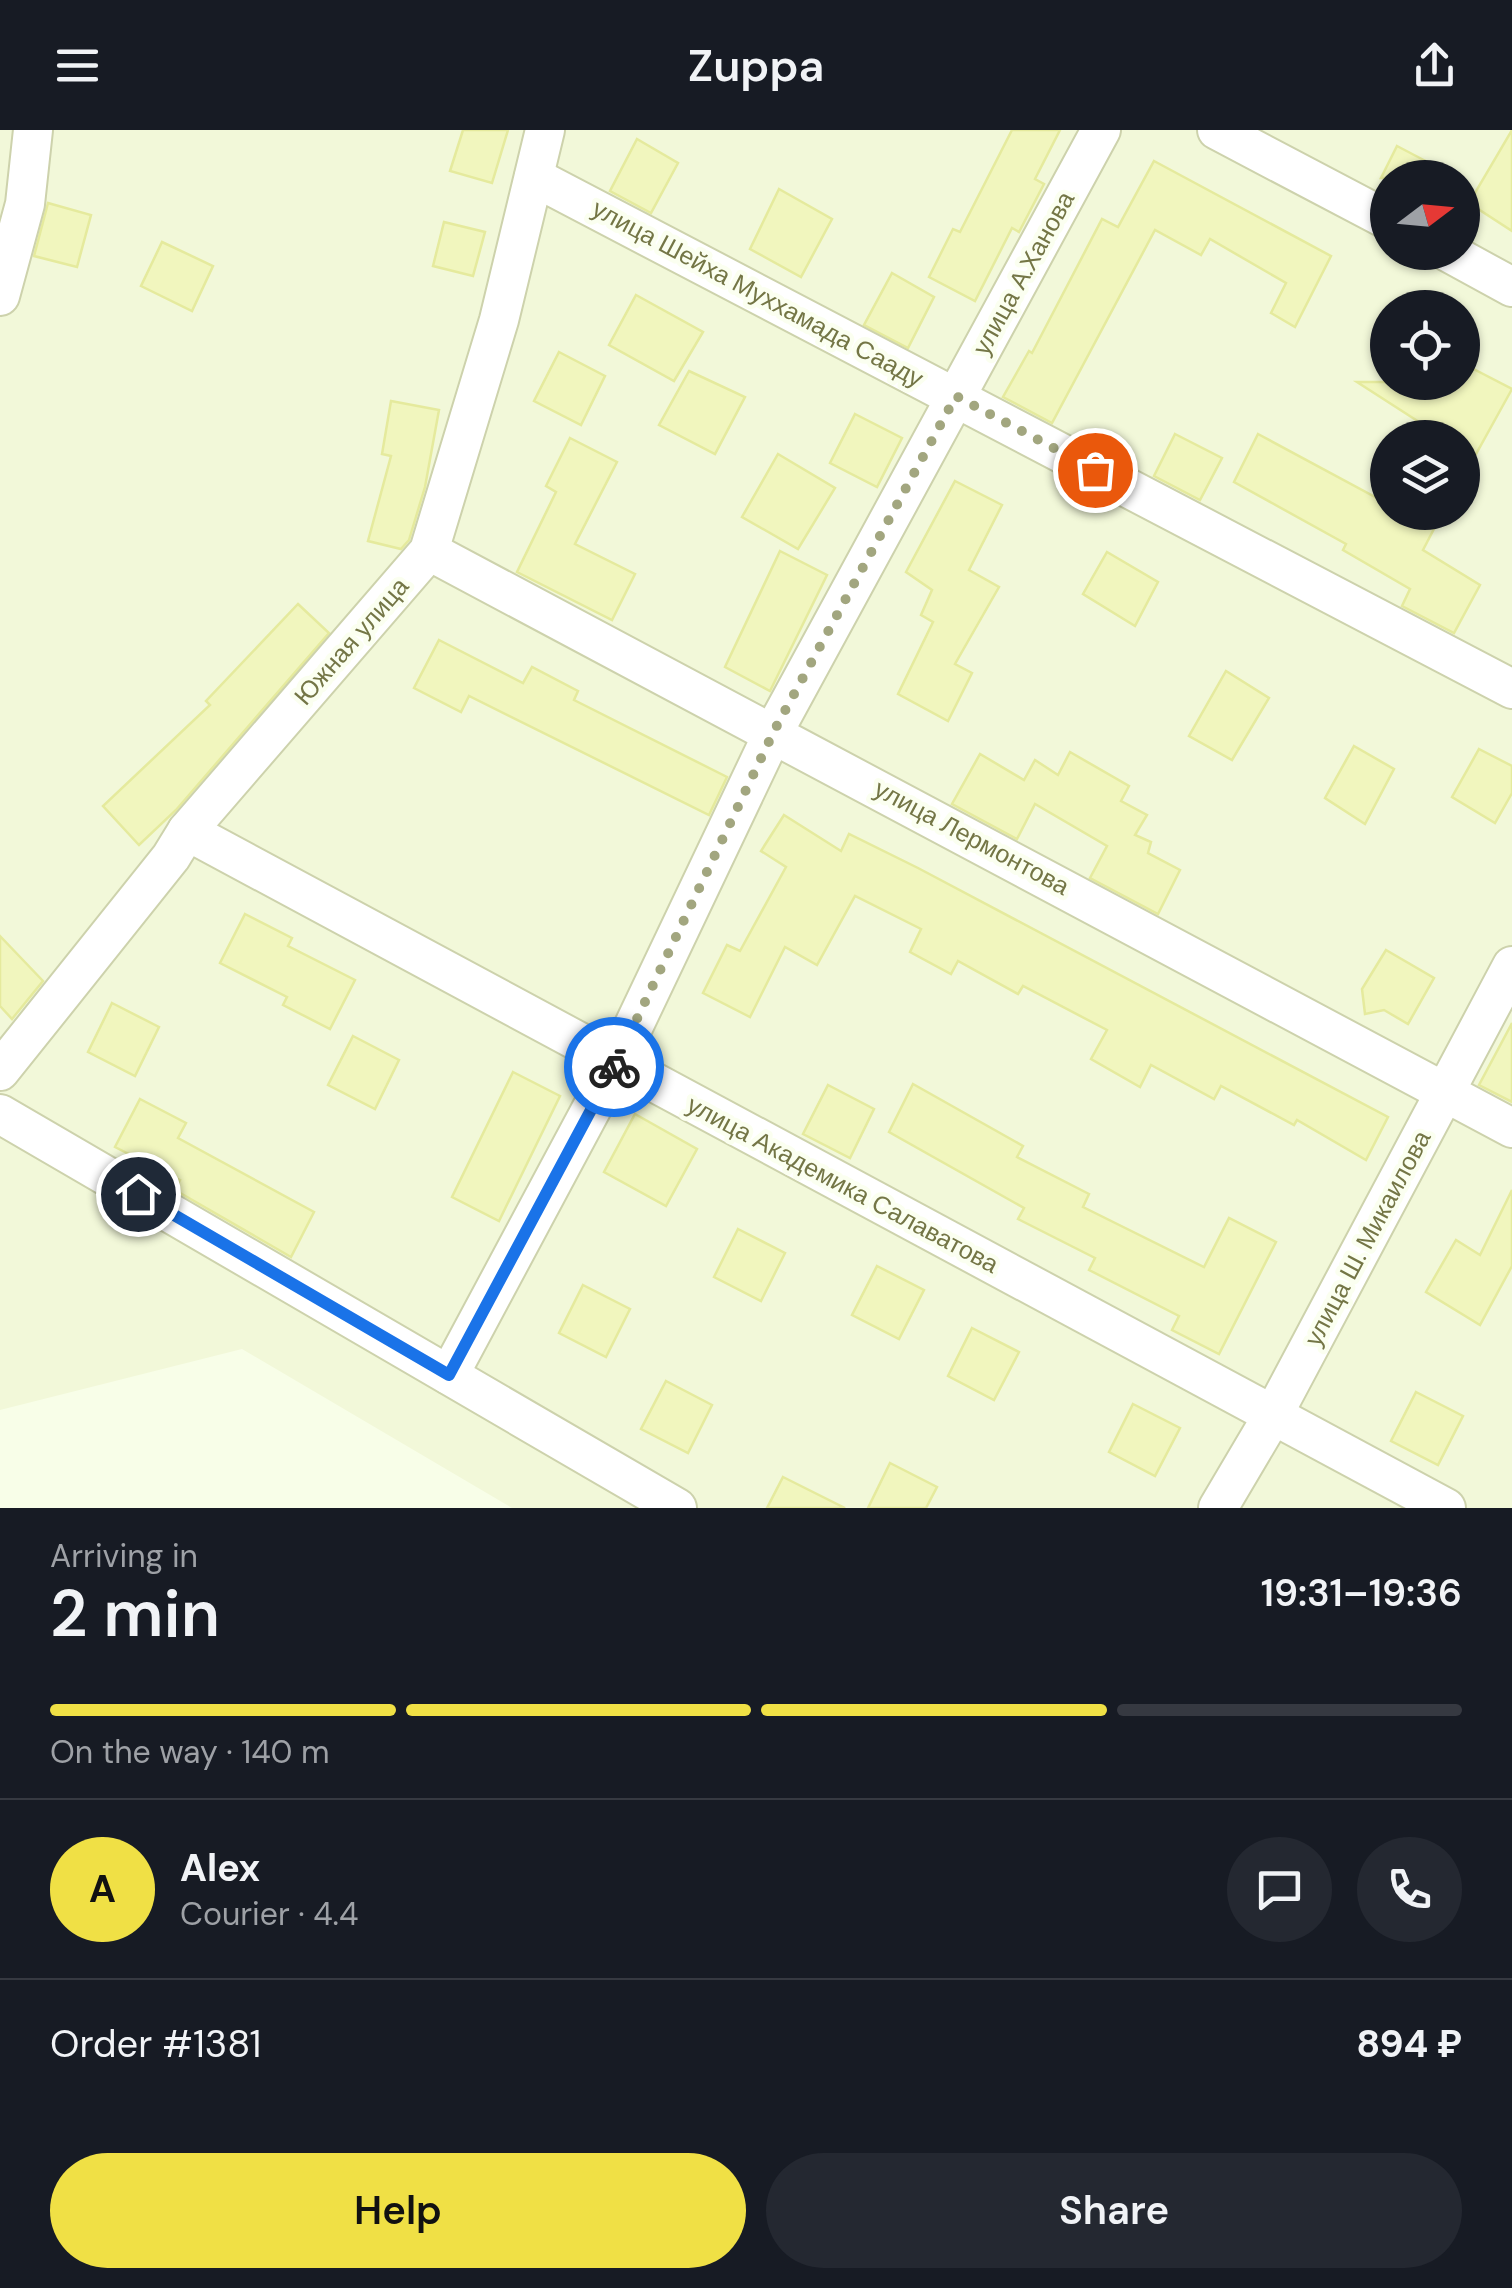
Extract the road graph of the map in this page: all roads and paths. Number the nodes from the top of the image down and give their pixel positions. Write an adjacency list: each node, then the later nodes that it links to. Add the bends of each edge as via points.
1 (33, 130): 9 (street, via 24,204)
2 (545, 130): 5 (street, Южная улица)
3 (1101, 130): 10 (street, улица А.Ханова)
4 (1217, 130): 6 (street)
5 (534, 177): 10 (street, улица Шейха Муххамада Сааду); 11 (street, Южная улица, via 499,320)
6 (1370, 211)
7 (1480, 269): 8 (street)
8 (1512, 286)
9 (0, 296)
10 (956, 396): 12 (street, улица Шейха Муххамада Сааду); 13 (street, улица А.Ханова)
11 (429, 550): 13 (street, улица Лермонтова); 14 (street, Южная улица)
12 (1512, 689)
13 (774, 731): 16 (street, улица А.Ханова); 18 (street, улица Лермонтова)
14 (187, 830): 16 (street, улица Академика Салаватова); 17 (street, Южная улица)
15 (1512, 966): 18 (street, улица Ш. Микаилова)
16 (616, 1063): 21 (street, улица А.Ханова); 22 (street, улица Академика Салаватова)
17 (0, 1071)
18 (1445, 1092): 20 (street, улица Лермонтова); 22 (street, улица Ш. Микаилова)
19 (0, 1114): 21 (street)
20 (1512, 1128)
21 (449, 1375): 23 (street)
22 (1273, 1415): 24 (street, улица Ш. Микаилова); 25 (street, улица Академика Салаватова)
23 (677, 1508)
24 (1218, 1508)
25 (1446, 1508)

